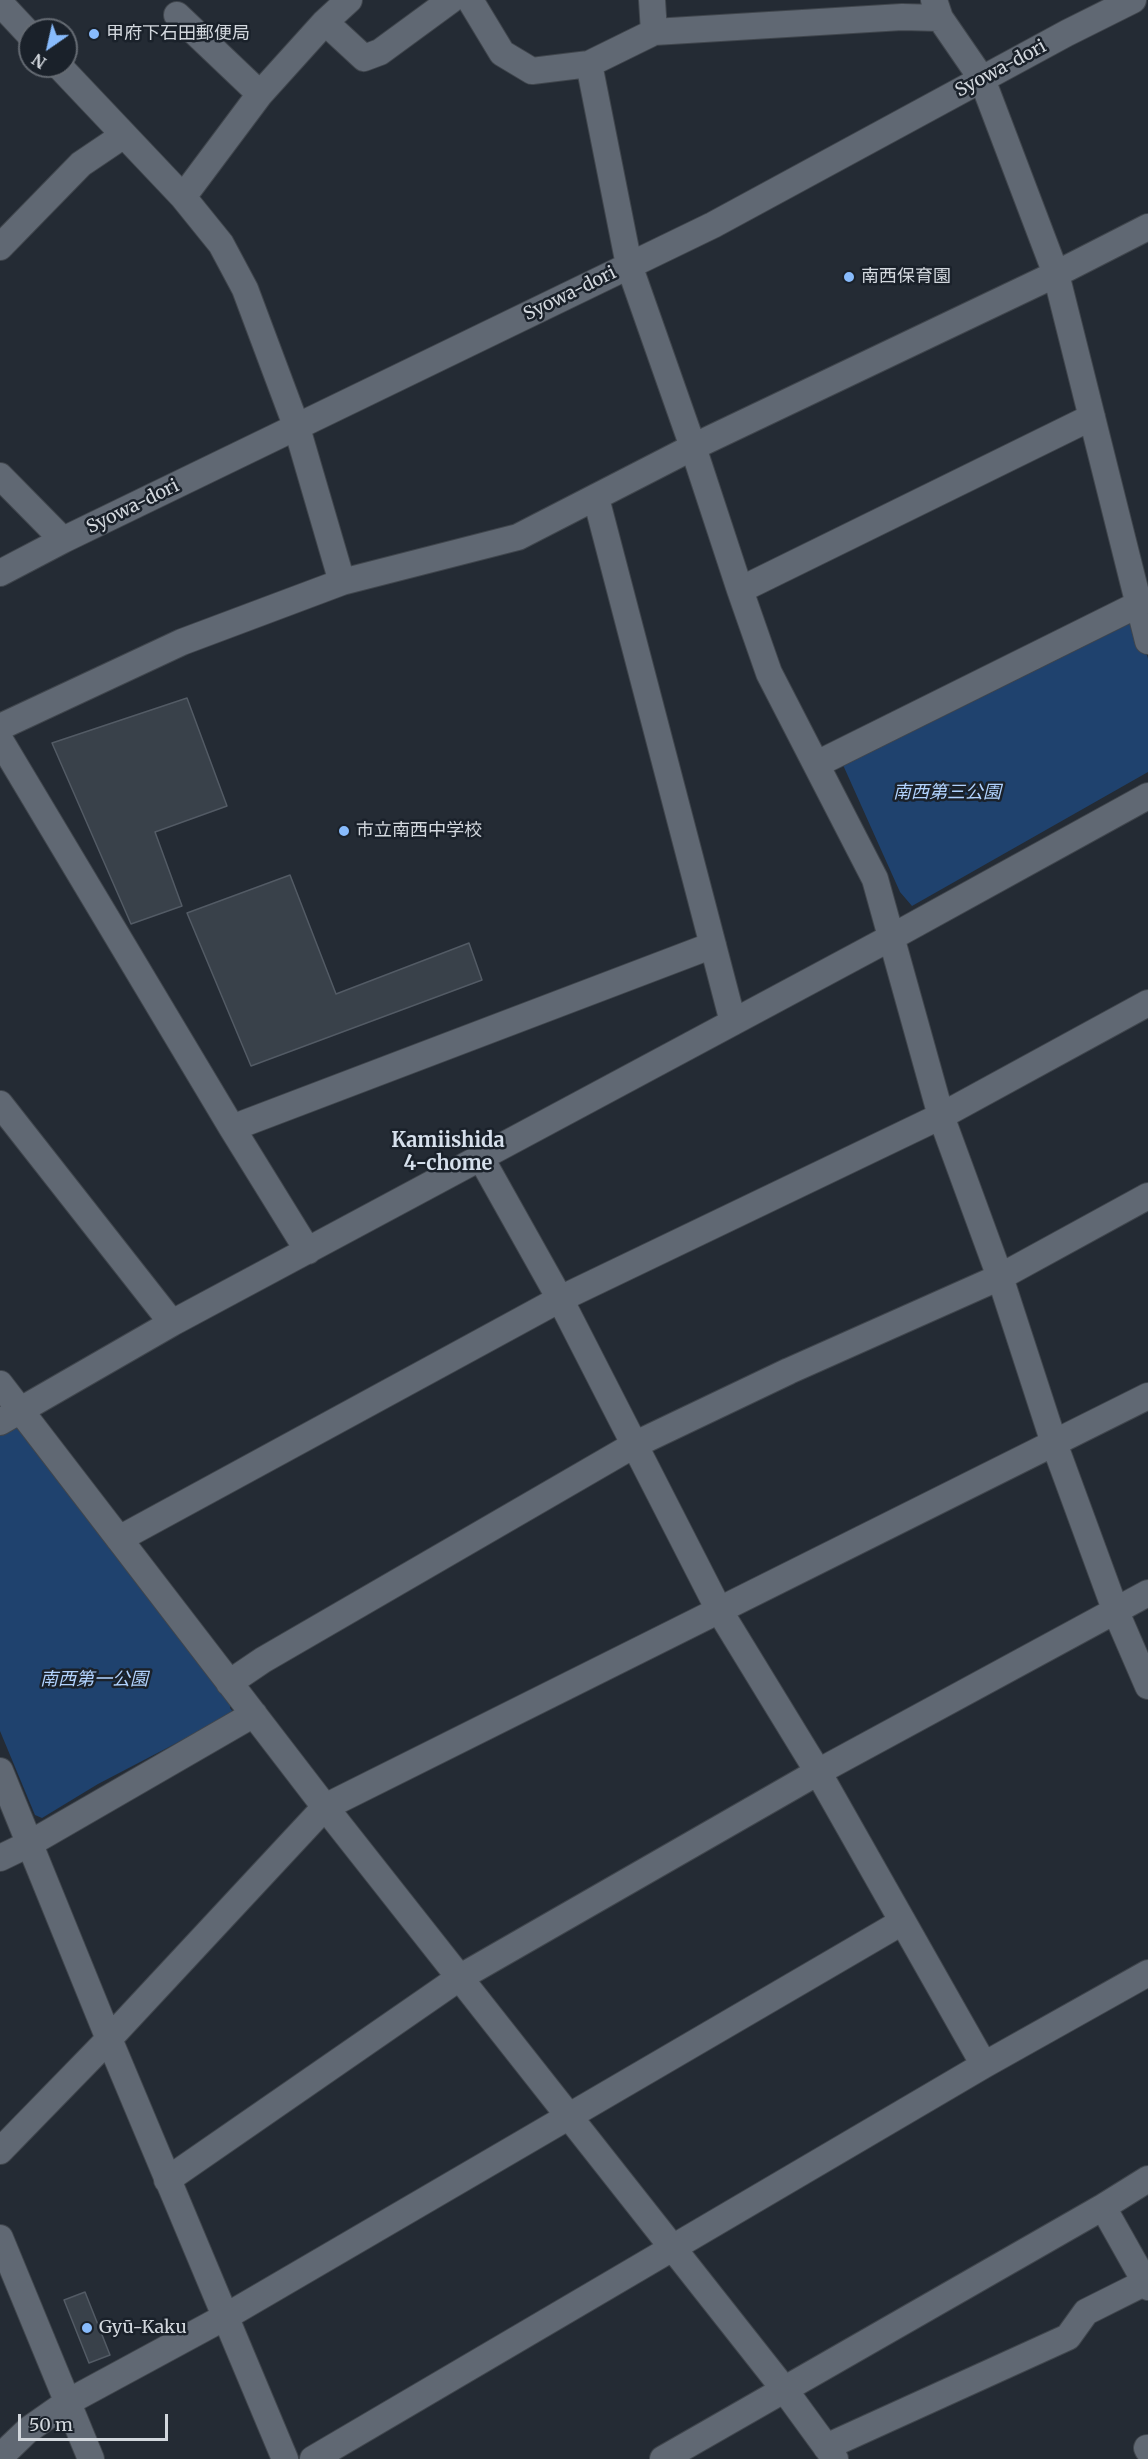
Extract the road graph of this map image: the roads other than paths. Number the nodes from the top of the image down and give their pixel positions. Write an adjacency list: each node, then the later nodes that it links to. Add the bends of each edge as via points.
1 (349, 0): 10 (street)
2 (451, 0): 10 (street, via 380,52 364,58)
3 (470, 0): 12 (street, via 502,53 532,71)
4 (652, 0): 11 (street)
5 (1133, 0): 14 (street, Syowa-dori)
6 (0, 3): 9 (street)
7 (937, 9): 11 (street, via 890,18); 14 (street)
8 (177, 15): 15 (street)
9 (18, 22)
10 (325, 22): 15 (street)
11 (654, 32): 12 (street)
12 (589, 64): 20 (street)
13 (70, 78): 16 (street)
14 (982, 79): 20 (street, Syowa-dori, via 713,225); 21 (street)
15 (260, 94): 17 (street)
16 (124, 135): 17 (street); 19 (street, via 81,164)
17 (183, 197): 23 (street, via 221,244 245,289)
18 (1148, 227): 21 (street)
19 (0, 247)
20 (629, 266): 23 (street, Syowa-dori); 24 (street)
21 (1056, 274): 22 (street); 24 (street)
22 (1092, 417): 30 (street); 31 (street)
23 (297, 428): 27 (street, Syowa-dori); 29 (street)
24 (693, 447): 26 (street); 30 (street)
25 (0, 476): 27 (street)
26 (596, 498): 29 (street, via 518,537); 38 (street)
27 (63, 540): 28 (street, Syowa-dori)
28 (0, 573)
29 (342, 582): 33 (street, via 182,642)
30 (740, 590): 35 (street, via 770,673)
31 (1138, 604): 32 (street); 35 (street)
32 (1148, 641)
33 (0, 727)
34 (0, 740): 43 (street)
35 (817, 764): 37 (street, via 875,879)
36 (1148, 796): 37 (street)
37 (892, 937): 40 (street); 42 (street)
38 (713, 945): 40 (street); 43 (street)
39 (1148, 1003): 42 (street)
40 (733, 1022): 44 (street)
41 (0, 1104): 49 (street)
42 (940, 1116): 47 (street); 48 (street)
43 (232, 1128): 46 (street)
44 (481, 1158): 46 (street); 48 (street)
45 (1148, 1196): 47 (street)
46 (308, 1251): 49 (street)
47 (1000, 1276): 53 (street); 54 (street)
48 (560, 1299): 54 (street); 55 (street)
49 (172, 1323): 52 (street)
50 (0, 1384): 52 (street)
51 (1148, 1396): 53 (street)
52 (10, 1416): 55 (street)
53 (1054, 1443): 57 (street); 58 (street)
54 (634, 1445): 57 (street); 59 (street, via 263,1660)
55 (119, 1539): 59 (street)
56 (1148, 1593): 58 (street)
57 (719, 1610): 63 (street); 64 (street)
58 (1116, 1612): 60 (street); 63 (street)
59 (230, 1683): 61 (street)
60 (1148, 1686)
61 (254, 1714): 64 (street); 65 (street)
62 (0, 1771): 65 (street)
63 (818, 1772): 67 (street); 69 (street)
64 (325, 1807): 69 (street); 70 (street)
65 (28, 1844): 66 (street); 70 (street)
66 (0, 1858)
67 (903, 1922): 71 (street); 72 (street)
68 (1148, 1974): 71 (street)
69 (459, 1978): 72 (street); 75 (street)
70 (109, 2040): 73 (street); 75 (street)
71 (984, 2065): 78 (street)
72 (569, 2115): 78 (street); 80 (street)
73 (0, 2151)
74 (1148, 2179): 76 (street)
75 (167, 2180): 80 (street)
76 (1103, 2207): 79 (street); 81 (street)
77 (0, 2238): 82 (street)
78 (672, 2247): 81 (street); 87 (street)
79 (1147, 2284): 83 (street, via 1086,2312 1068,2337)
80 (225, 2317): 82 (street); 86 (street)
81 (784, 2389): 83 (street); 88 (street)
82 (68, 2402): 84 (street, via 28,2430); 85 (street)
83 (831, 2453)
84 (0, 2457)
85 (91, 2459)
86 (285, 2459)
87 (313, 2459)
88 (663, 2459)

